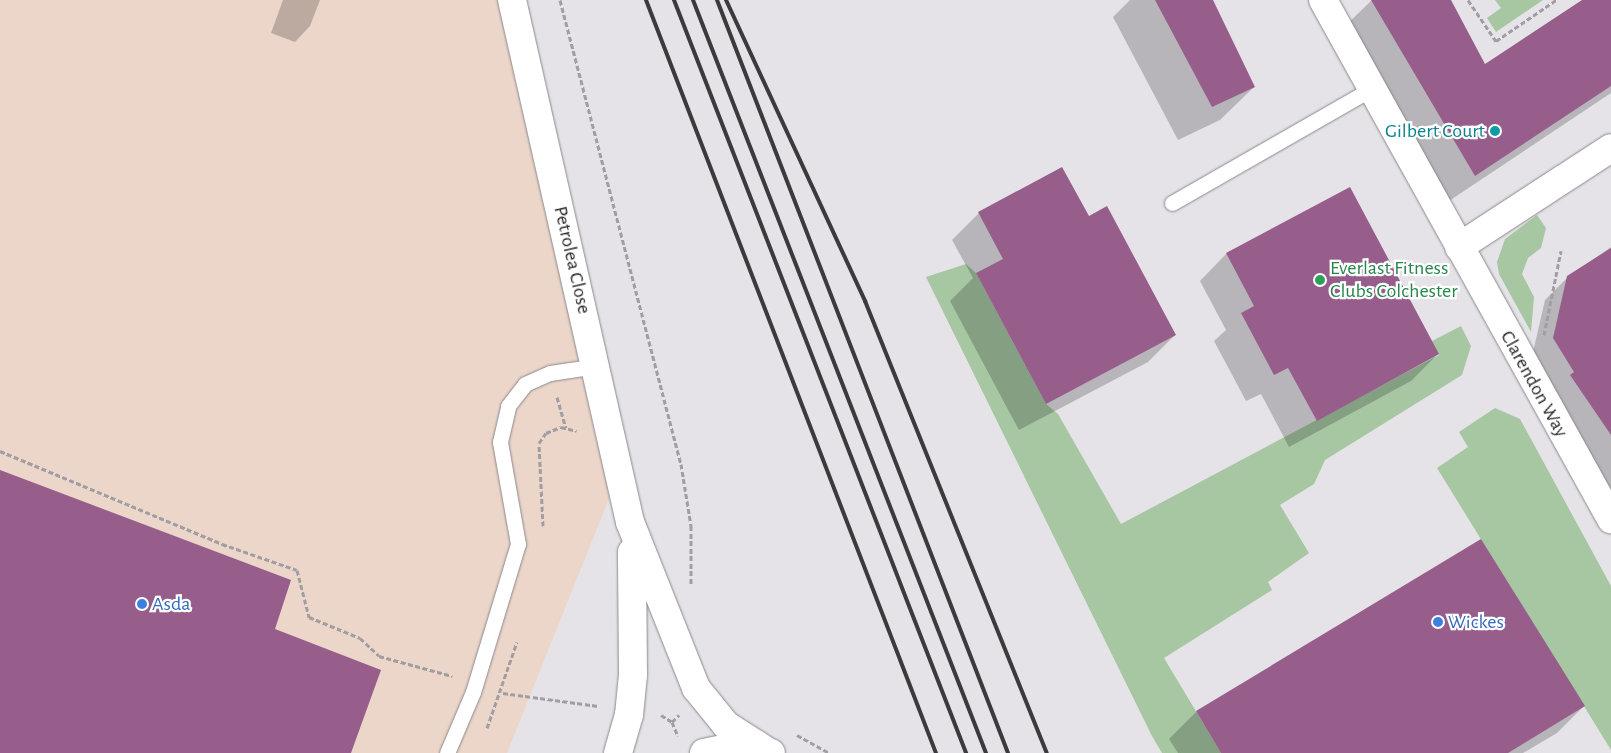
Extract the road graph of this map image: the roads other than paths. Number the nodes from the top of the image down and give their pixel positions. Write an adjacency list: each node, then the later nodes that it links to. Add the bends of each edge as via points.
1 (512, 0): 7 (street, Petrolea Close)
2 (1322, 0): 3 (street, Clarendon Way)
3 (1371, 89): 5 (lane); 6 (street, Clarendon Way)
4 (1611, 148): 6 (street)
5 (1172, 203)
6 (1459, 247): 8 (street, Clarendon Way)
7 (597, 366): 9 (street, Petrolea Close); 12 (lane, via 550,373 525,384 508,406 500,442 518,544 473,692)
8 (1611, 519)
9 (630, 522): 10 (street, Petrolea Close, via 636,604); 11 (street, Petrolea Close, via 684,665 704,698 726,725)
10 (618, 711): 13 (street, Petrolea Close); 14 (street, Petrolea Close)
11 (768, 751): 15 (street, via 743,745)
12 (447, 753)
13 (618, 753)
14 (638, 753)
15 (704, 753)

